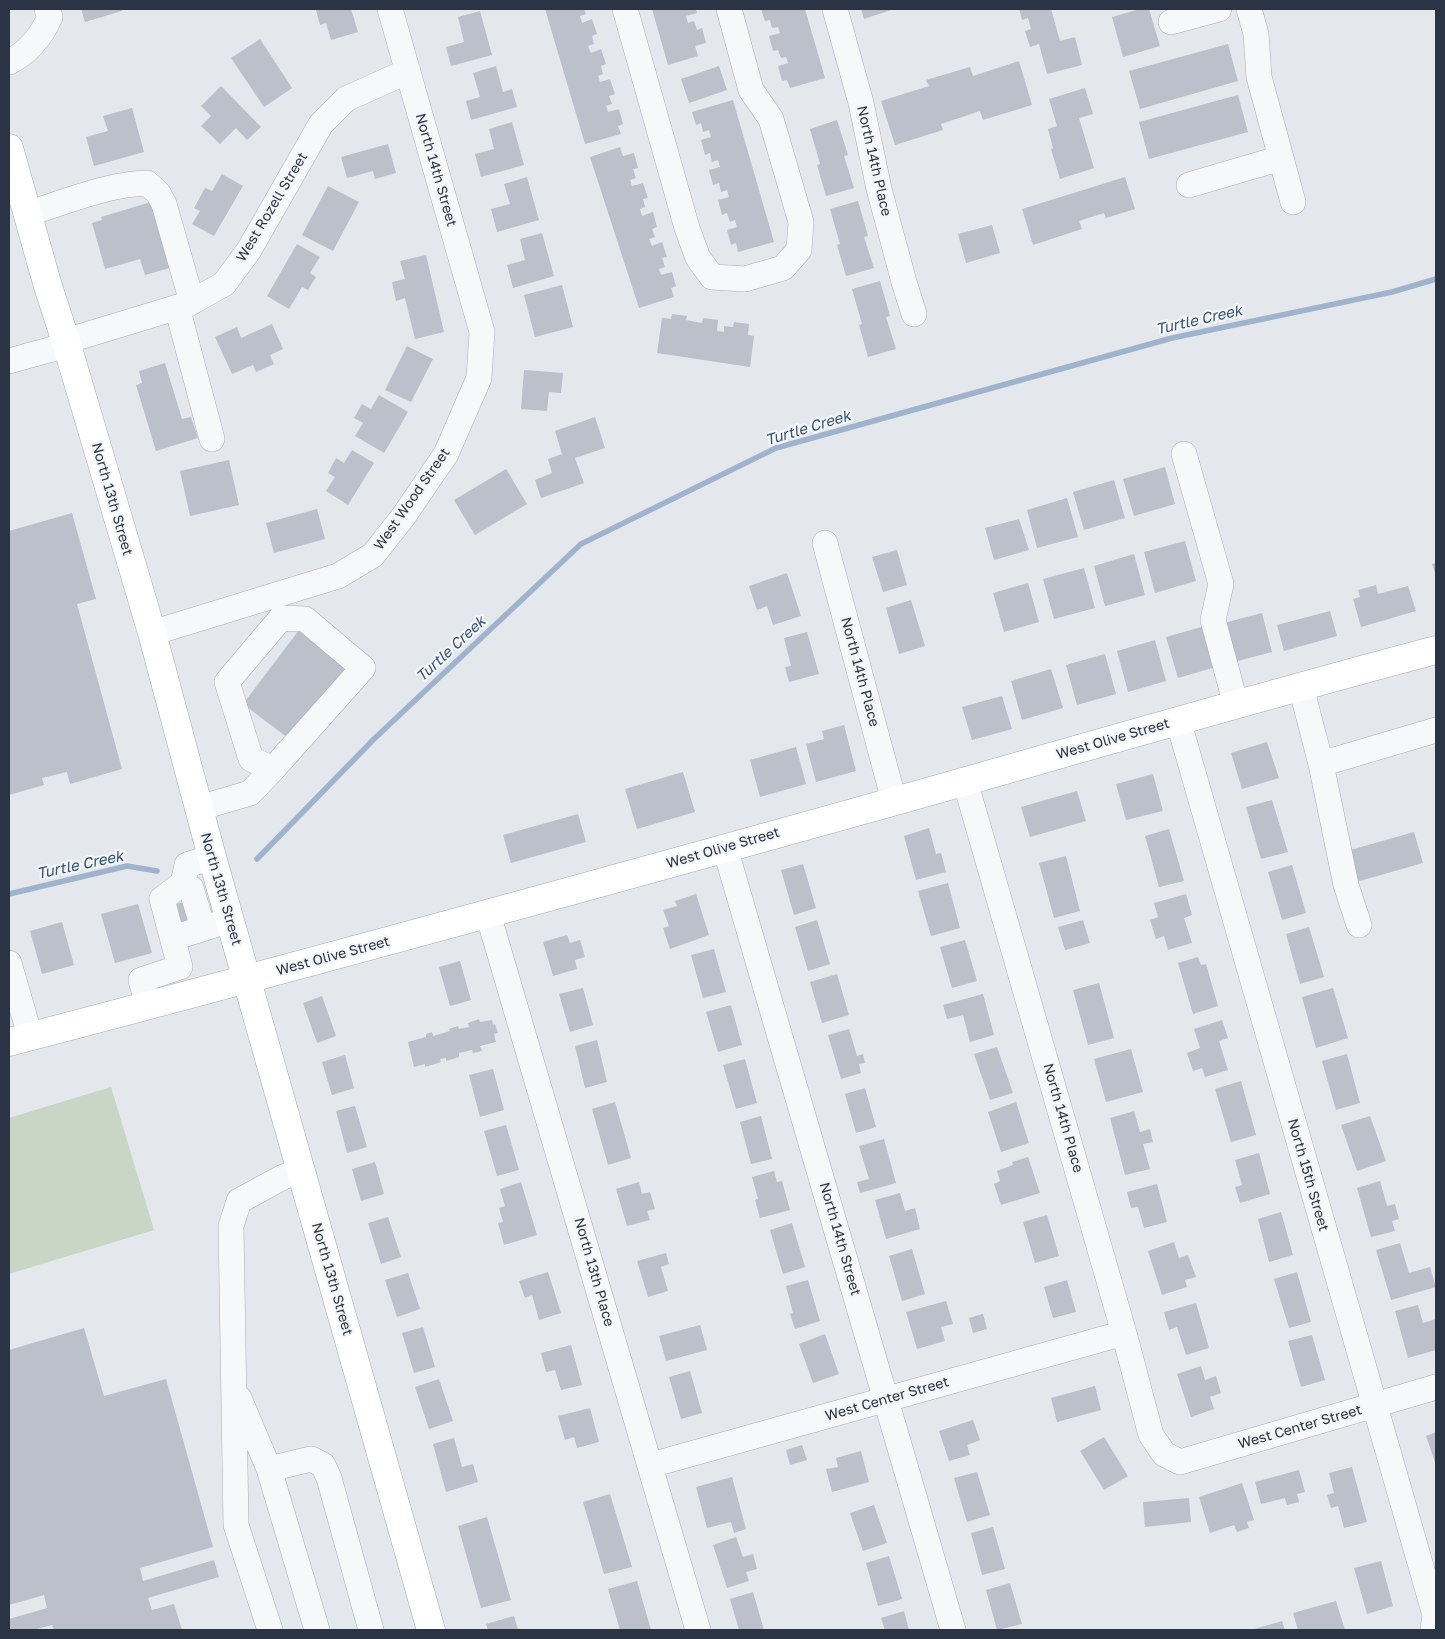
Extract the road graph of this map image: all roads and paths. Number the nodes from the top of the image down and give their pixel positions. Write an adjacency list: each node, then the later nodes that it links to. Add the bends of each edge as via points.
1 (47, 9): 9 (street, via 50,17 42,35)
2 (390, 9): 10 (street, North 14th Street)
3 (625, 9): 4 (street, via 698,258 712,277 745,279 782,268 799,250 801,222 771,119 751,90)
4 (729, 9)
5 (835, 9): 17 (street, North 14th Place, via 861,103 879,189)
6 (1219, 9): 8 (street)
7 (1249, 9): 12 (street, via 1256,34 1260,77)
8 (1171, 22)
9 (9, 62)
10 (408, 71): 16 (street, West Rozell Street, via 346,99 321,124 250,250 224,284); 18 (street, North 14th Street)
11 (9, 148): 15 (main road, North 13th Street)
12 (1281, 158): 13 (street); 14 (street)
13 (1189, 185)
14 (1293, 202)
15 (28, 214): 16 (street, via 83,196 133,183 147,183 164,204); 19 (main road, North 13th Street)
16 (184, 304): 19 (street, West Rozell Street); 21 (street)
17 (914, 314)
18 (482, 332): 24 (street, West Wood Street, via 479,378 446,454 403,517 373,556)
19 (67, 343): 20 (street, West Rozell Street); 25 (main road, North 13th Street)
20 (9, 361)
21 (212, 439)
22 (1184, 454): 28 (street, via 1221,584 1213,620)
23 (825, 544): 34 (street, North 14th Place)
24 (278, 607): 25 (street, West Wood Street); 32 (street, via 227,682 251,759); 32 (street, via 304,619 363,668)
25 (152, 633): 35 (main road, North 13th Street)
26 (1436, 650): 27 (main road, West Olive Street)
27 (1300, 687): 28 (main road, West Olive Street); 31 (street)
28 (1236, 705): 29 (main road, West Olive Street)
29 (1178, 720): 33 (main road, West Olive Street); 53 (street, North 15th Street)
30 (1436, 730): 31 (street)
31 (1321, 764): 41 (street, via 1346,885)
32 (272, 769): 35 (street, via 250,793)
33 (965, 781): 34 (main road, West Olive Street); 49 (street, North 14th Place)
34 (894, 801): 36 (main road, West Olive Street)
35 (199, 808): 37 (main road, North 13th Street)
36 (725, 848): 39 (main road, West Olive Street); 52 (street, North 14th Street)
37 (212, 856): 38 (street, via 187,865); 40 (main road, North 13th Street)
38 (183, 883): 42 (street, via 192,888); 43 (street, via 162,899)
39 (488, 914): 45 (main road, West Olive Street); 55 (street, North 13th Place)
40 (230, 920): 42 (street); 45 (main road, North 13th Street)
41 (1359, 925)
42 (203, 928): 43 (street)
43 (173, 938): 46 (street, via 180,967 141,980)
44 (9, 963): 47 (street)
45 (246, 980): 46 (main road, West Olive Street); 48 (main road, North 13th Street)
46 (148, 1006): 47 (main road, West Olive Street)
47 (19, 1039)
48 (301, 1171): 50 (street, via 283,1177 239,1202 230,1226); 60 (main road, North 13th Street)
49 (1124, 1333): 52 (street, West Center Street); 54 (street, North 14th Place, via 1151,1435)
50 (234, 1386): 56 (street); 57 (street, via 236,1525)
51 (1436, 1387): 53 (street, West Center Street)
52 (886, 1399): 55 (street, West Center Street); 62 (street, North 14th Street)
53 (1374, 1406): 54 (street, West Center Street, via 1180,1462); 63 (street, North 15th Street, via 1434,1615)
54 (1164, 1454)
55 (651, 1465): 61 (street, North 13th Place)
56 (269, 1469): 58 (street); 59 (street, via 311,1459 323,1465 330,1478)
57 (270, 1630)
58 (317, 1630)
59 (371, 1630)
60 (431, 1630)
61 (698, 1630)
62 (953, 1630)
63 (1433, 1630)

